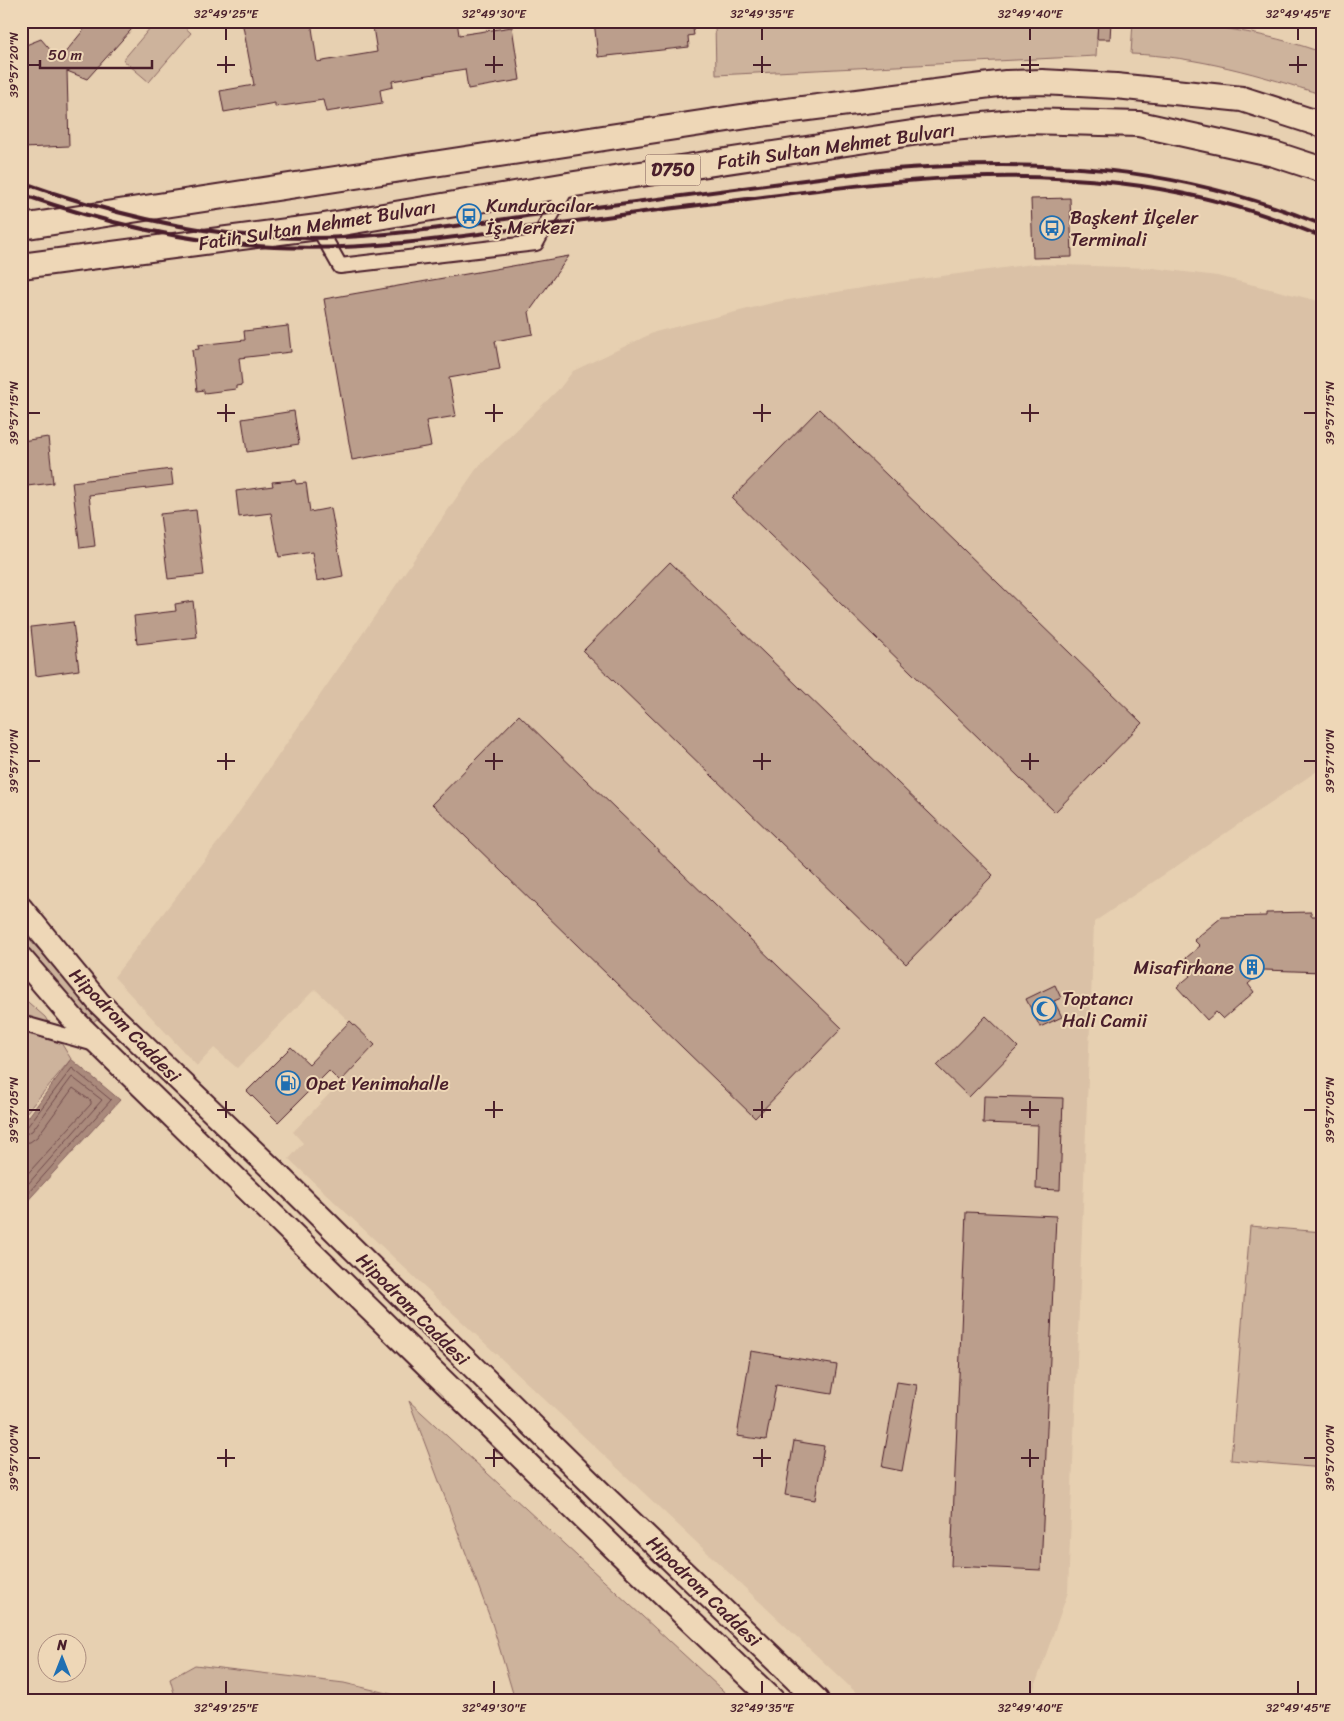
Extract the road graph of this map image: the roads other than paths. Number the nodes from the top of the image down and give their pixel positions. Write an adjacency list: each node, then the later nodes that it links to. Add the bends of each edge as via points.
1 (1323, 125): 4 (highway, Fatih Sultan Mehmet Bulvarı / D750, via 1242,99 1116,86 1006,83 754,115)
2 (1323, 170): 3 (highway, Fatih Sultan Mehmet Bulvarı / D750, via 1274,154 1139,124 1025,121 932,130)
3 (568, 185): 5 (highway, Fatih Sultan Mehmet Bulvarı / D750); 5 (street, via 536,243 340,266)
4 (28, 224)
5 (318, 227): 6 (highway, Fatih Sultan Mehmet Bulvarı / D750)
6 (54, 262): 7 (highway, Fatih Sultan Mehmet Bulvarı / D750); 8 (highway)
7 (21, 266)
8 (21, 272)
9 (21, 908): 14 (main road, Hipodrom Caddesi, via 99,1003)
10 (21, 958): 12 (main road, Hipodrom Caddesi)
11 (21, 1023): 12 (street)
12 (101, 1046): 13 (main road, Hipodrom Caddesi, via 611,1546)
13 (773, 1700)
14 (817, 1700)

